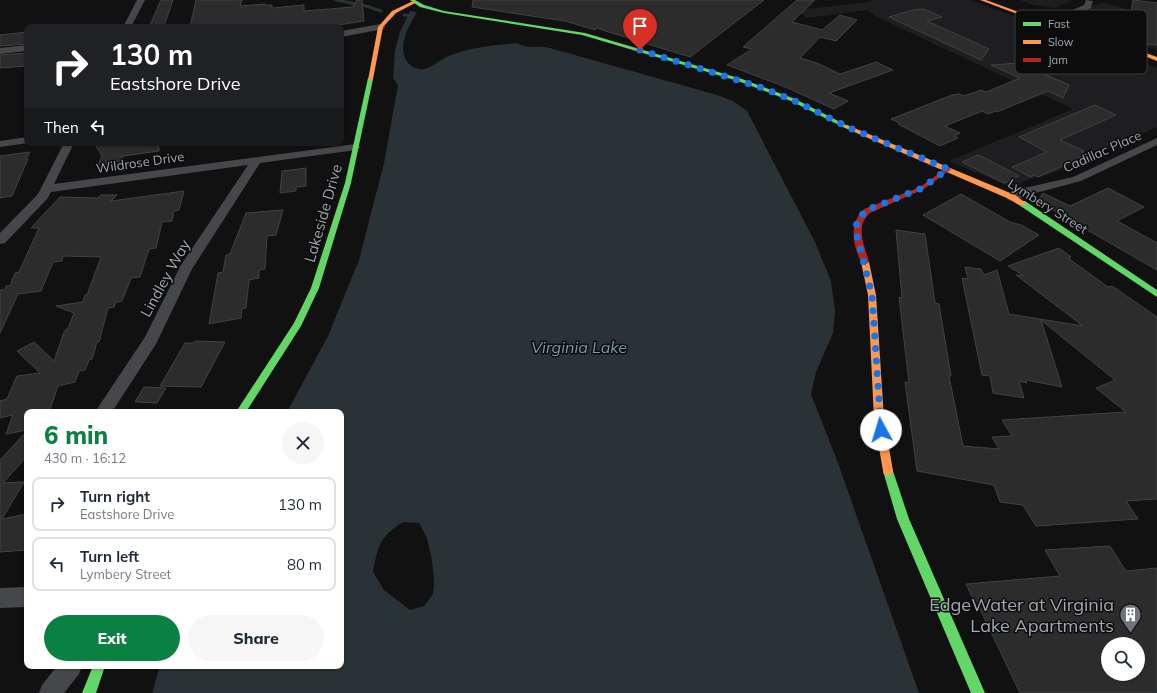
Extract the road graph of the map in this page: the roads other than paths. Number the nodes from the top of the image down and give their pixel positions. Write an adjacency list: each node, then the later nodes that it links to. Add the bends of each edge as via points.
1 (140, 0): 9 (street)
2 (982, 0): 8 (street)
3 (1004, 0): 6 (street)
4 (413, 1): 10 (street, Lakeside Drive, via 394,12); 22 (street, Lymbery Street, via 444,12 583,34 729,76 793,100 852,129)
5 (1090, 1): 7 (street, via 1088,6)
6 (1032, 10)
7 (1079, 10)
8 (1015, 12)
9 (128, 24)
10 (381, 27): 11 (street); 20 (street, Lakeside Drive)
11 (344, 33)
12 (24, 48): 13 (street)
13 (0, 51)
14 (1147, 55): 15 (street)
15 (1157, 59)
16 (24, 140): 18 (street)
17 (1157, 141): 24 (street, Cadillac Place, via 1077,179)
18 (0, 144)
19 (68, 146): 23 (street)
20 (356, 146): 21 (street, Wildrose Drive); 28 (street, Lakeside Drive, via 348,183 315,288 298,324)
21 (257, 160): 23 (street, Wildrose Drive); 27 (street, Lindley Way, via 186,268 151,340)
22 (948, 169): 24 (street, Lymbery Street); 35 (street, via 922,188 867,210 856,225 872,295 879,419 887,467 903,519)
23 (47, 189): 25 (street)
24 (1012, 197): 26 (street, Lymbery Street)
25 (0, 240)
26 (1157, 294)
27 (105, 409)
28 (243, 409)
29 (24, 597): 30 (street)
30 (0, 598)
31 (69, 669): 33 (street)
32 (99, 669): 34 (street)
33 (50, 693)
34 (90, 693)
35 (978, 693)

